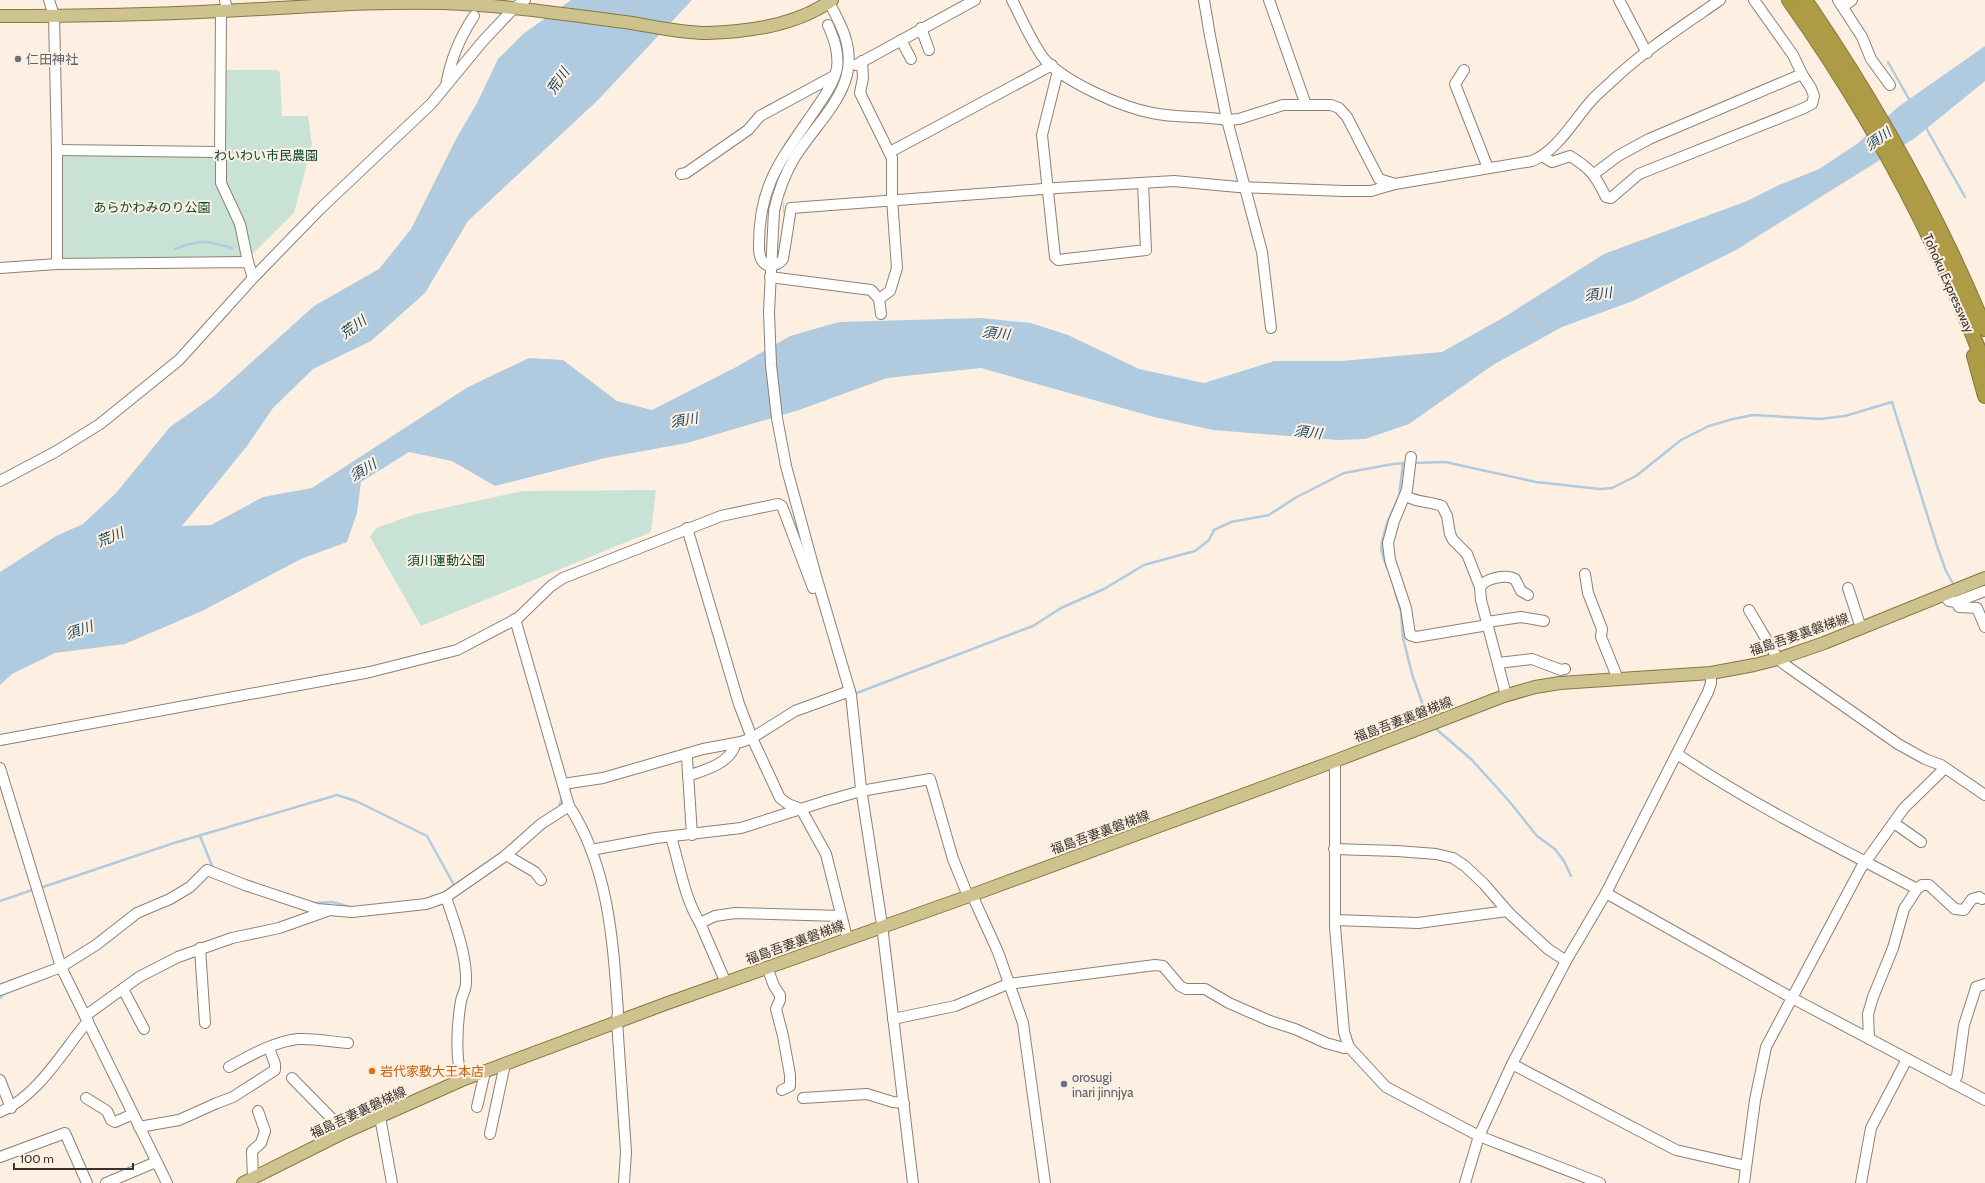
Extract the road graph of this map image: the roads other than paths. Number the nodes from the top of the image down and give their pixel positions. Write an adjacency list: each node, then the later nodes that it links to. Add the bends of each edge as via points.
1 (48, 0): 20 (street)
2 (525, 0): 18 (street)
3 (976, 0): 23 (street)
4 (1012, 0): 28 (street, via 1040,52)
5 (1204, 0): 36 (street)
6 (1269, 0): 34 (street)
7 (1619, 0): 26 (street)
8 (1720, 0): 26 (street)
9 (1754, 0): 31 (street, via 1793,55)
10 (1789, 0): 35 (highway)
11 (1805, 0): 35 (highway, via 1849,65)
12 (1852, 0): 16 (street)
13 (829, 1): 18 (main road, via 792,19 754,30 704,33); 51 (street, via 848,43 848,72 834,104 796,157 779,190 774,211)
14 (360, 2): 15 (main road); 17 (main road)
15 (434, 2): 18 (main road)
16 (1840, 3): 32 (street, via 1862,37 1871,59)
17 (224, 7): 20 (main road); 39 (street)
18 (514, 8): 33 (street)
19 (0, 16): 20 (main road)
20 (54, 16): 37 (street)
21 (474, 16): 33 (street, via 463,33 448,71)
22 (828, 24): 30 (street, via 836,43)
23 (921, 28): 24 (street); 25 (street)
24 (901, 40): 27 (street); 38 (street, via 859,63 863,78 860,92)
25 (929, 50)
26 (1647, 53): 40 (street, via 1592,100 1559,140)
27 (911, 58)
28 (1055, 68): 36 (street, via 1079,84 1133,108 1153,113); 38 (street); 47 (street, via 1042,135)
29 (1464, 70): 41 (street, via 1455,84)
30 (838, 74): 42 (street, via 760,116 748,130 686,173); 51 (street, via 773,173 759,252 762,261)
31 (1802, 74): 43 (street, via 1649,139 1618,156); 43 (street, via 1814,96 1812,104 1802,109 1644,171 1611,198 1606,197)
32 (1890, 85)
33 (446, 87): 54 (street)
34 (1306, 105): 36 (street, via 1283,105 1239,119); 45 (street, via 1331,105 1339,108 1347,117 1379,179)
35 (1868, 108): 56 (highway, Tohoku Expressway, via 1911,201); 56 (highway, Tohoku Expressway, via 1924,196)
36 (1227, 120): 46 (street)
37 (58, 150): 39 (street, via 209,151 218,152); 50 (street)
38 (890, 152): 48 (street)
39 (220, 155): 49 (street, via 221,183 240,224)
40 (1542, 156): 41 (street); 43 (street, via 1552,162 1570,156)
41 (1488, 168): 45 (street)
42 (680, 174)
43 (1594, 174)
44 (1143, 183): 46 (street, via 1174,181); 47 (street); 47 (street, via 1146,250 1058,260 1055,257)
45 (1395, 184): 46 (street, via 1371,191)
46 (1246, 187): 59 (street, via 1262,252)
47 (1049, 188): 48 (street)
48 (892, 200): 51 (street, via 788,208 783,259); 55 (street, via 897,268 890,291)
49 (248, 262): 50 (street); 54 (street)
50 (57, 264): 52 (street)
51 (771, 266): 53 (street)
52 (0, 268)
53 (770, 277): 55 (street, via 870,290); 72 (street, via 771,365 777,418 786,466)
54 (253, 278): 64 (street, via 179,360 138,396 94,428)
55 (879, 299): 57 (street)
56 (1965, 299): 58 (highway); 60 (highway, Tohoku Expressway); 61 (highway, Tohoku Expressway); 62 (highway)
57 (881, 314)
58 (1985, 322)
59 (1272, 328)
60 (1985, 329)
61 (1985, 366)
62 (1985, 396)
63 (1411, 457): 65 (street)
64 (0, 481)
65 (1406, 496): 69 (street, via 1420,503 1442,506 1447,516 1450,534 1468,554); 79 (street, via 1389,534 1388,552 1406,608 1410,635 1416,637)
66 (688, 528): 72 (street, via 721,516 778,504 782,506 811,585 814,590); 77 (street, via 563,578); 89 (street, via 739,704)
67 (1585, 574): 86 (street, via 1588,592 1602,629 1602,637)
68 (1985, 578): 74 (main road, 福島吾妻裏磐梯線)
69 (1480, 587): 73 (street, via 1486,582 1508,577 1515,579 1521,591); 79 (street, via 1480,600)
70 (1848, 588): 81 (street)
71 (1985, 591): 75 (street)
72 (821, 592): 87 (street)
73 (1528, 595)
74 (1944, 595): 75 (street, via 1949,601); 81 (main road, 福島吾妻裏磐梯線)
75 (1956, 602): 80 (street, via 1959,607 1977,608)
76 (1749, 610): 82 (street)
77 (515, 619): 90 (street, via 457,650 370,672); 98 (street)
78 (1544, 621): 79 (street, via 1521,617)
79 (1487, 624): 83 (street)
80 (1985, 627)
81 (1860, 628): 82 (main road, 福島吾妻裏磐梯線)
82 (1778, 659): 85 (main road, 福島吾妻裏磐梯線); 96 (street, via 1898,744)
83 (1498, 663): 84 (street, via 1532,659 1561,670); 88 (street)
84 (1565, 669)
85 (1711, 673): 86 (main road, 福島吾妻裏磐梯線); 92 (street, via 1708,692)
86 (1618, 679): 88 (main road, 福島吾妻裏磐梯線, via 1560,683)
87 (850, 691): 89 (street, via 795,711); 99 (street)
88 (1506, 695): 94 (main road, 福島吾妻裏磐梯線)
89 (752, 738): 98 (street, via 702,749 603,778); 102 (street, via 780,798)
90 (0, 740)
91 (734, 748): 97 (street, via 726,759 717,765)
92 (1677, 754): 110 (street, via 1750,799); 113 (street)
93 (687, 758): 97 (street)
94 (1335, 761): 107 (street); 114 (main road, 福島吾妻裏磐梯線)
95 (0, 768): 127 (street)
96 (1945, 768): 100 (street); 103 (street, via 1904,808)
97 (688, 776): 104 (street)
98 (563, 784): 101 (street)
99 (862, 791): 102 (street); 114 (street, via 930,780 953,859); 122 (street)
100 (1985, 795)
101 (570, 806): 108 (street, via 581,824); 109 (street, via 541,824)
102 (801, 809): 104 (street, via 741,828); 119 (street, via 826,854)
103 (1894, 823): 106 (street); 110 (street)
104 (692, 835): 105 (street)
105 (671, 837): 108 (street); 121 (street, via 684,889)
106 (1921, 842)
107 (1334, 849): 118 (street, via 1397,851 1453,858 1484,884); 120 (street)
108 (591, 850): 136 (street, via 607,903 616,980)
109 (506, 855): 111 (street, via 535,872); 115 (street)
110 (1865, 862): 112 (street); 133 (street)
111 (541, 880)
112 (1917, 889): 116 (street, via 1922,885 1929,885 1955,909 1960,910 1964,910 1972,899); 139 (street, via 1904,909 1893,948 1873,997 1868,1014)
113 (1606, 893): 125 (street); 133 (street)
114 (970, 895): 122 (main road, 福島吾妻裏磐梯線); 129 (street, via 998,952)
115 (446, 897): 117 (street, via 426,904 369,911); 150 (street, via 465,962 466,986 459,1018 458,1067)
116 (1982, 899)
117 (329, 910): 124 (street, via 279,928); 127 (street, via 316,909 291,901 211,872 170,899 137,913)
118 (1506, 911): 120 (street, via 1418,923); 125 (street)
119 (841, 916): 121 (street, via 735,913 715,916); 123 (street)
120 (1335, 920): 141 (street, via 1344,1032)
121 (700, 923): 128 (street)
122 (882, 925): 123 (main road, 福島吾妻裏磐梯線); 135 (street)
123 (847, 938): 126 (main road, 福島吾妻裏磐梯線)
124 (200, 948): 131 (street, via 152,969); 137 (street)
125 (1566, 961): 145 (street)
126 (767, 967): 128 (main road, 福島吾妻裏磐梯線); 152 (street, via 780,995 776,1009 790,1075 790,1086)
127 (63, 970): 132 (street); 134 (street)
128 (726, 983): 136 (main road, 福島吾妻裏磐梯線)
129 (1008, 984): 135 (street, via 955,1006); 141 (street, via 1163,966 1180,986 1186,989 1205,990 1270,1021 1326,1043); 177 (street, via 1026,1036)
130 (1985, 984): 151 (street, via 1976,987 1964,1025 1957,1076)
131 (123, 989): 134 (street); 138 (street)
132 (0, 990)
133 (1792, 998): 139 (street); 169 (street, via 1762,1057)
134 (86, 1018): 158 (street, via 29,1093); 161 (street)
135 (893, 1019): 156 (street)
136 (617, 1021): 144 (main road, 福島吾妻裏磐梯線); 175 (street, via 626,1152)
137 (205, 1023)
138 (144, 1030)
139 (1869, 1039): 143 (street)
140 (348, 1043): 142 (street, via 299,1039)
141 (1349, 1047): 166 (street, via 1386,1087)
142 (269, 1048): 146 (street); 163 (street, via 275,1070 233,1097 179,1120)
143 (1907, 1059): 151 (street); 181 (street, via 1871,1128)
144 (505, 1064): 147 (main road, 福島吾妻裏磐梯線); 165 (street)
145 (1512, 1064): 166 (street); 169 (street, via 1676,1150)
146 (230, 1067)
147 (485, 1072): 150 (main road, 福島吾妻裏磐梯線); 157 (street)
148 (292, 1078): 164 (street)
149 (0, 1080): 158 (street)
150 (462, 1080): 162 (main road, 福島吾妻裏磐梯線)
151 (1952, 1083): 155 (street)
152 (782, 1090)
153 (86, 1098): 161 (street, via 107,1111 114,1122)
154 (802, 1098): 156 (street, via 868,1094)
155 (1985, 1100)
156 (904, 1103): 176 (street)
157 (477, 1107)
158 (11, 1108): 160 (street)
159 (258, 1111): 170 (street, via 265,1131 261,1143 252,1151)
160 (0, 1112)
161 (133, 1114): 163 (street)
162 (380, 1118): 164 (main road, 福島吾妻裏磐梯線); 174 (street)
163 (139, 1128): 168 (street)
164 (345, 1132): 170 (main road, 福島吾妻裏磐梯線)
165 (490, 1134)
166 (1478, 1136): 178 (street); 179 (street)
167 (0, 1157): 171 (street, via 65,1133)
168 (156, 1162): 172 (street); 173 (street)
169 (1746, 1166): 180 (street)
170 (248, 1180)
171 (87, 1183)
172 (106, 1183)
173 (167, 1183)
174 (392, 1183)
175 (624, 1183)
176 (913, 1183)
177 (1045, 1183)
178 (1465, 1183)
179 (1600, 1183)
180 (1744, 1183)
181 (1861, 1183)

